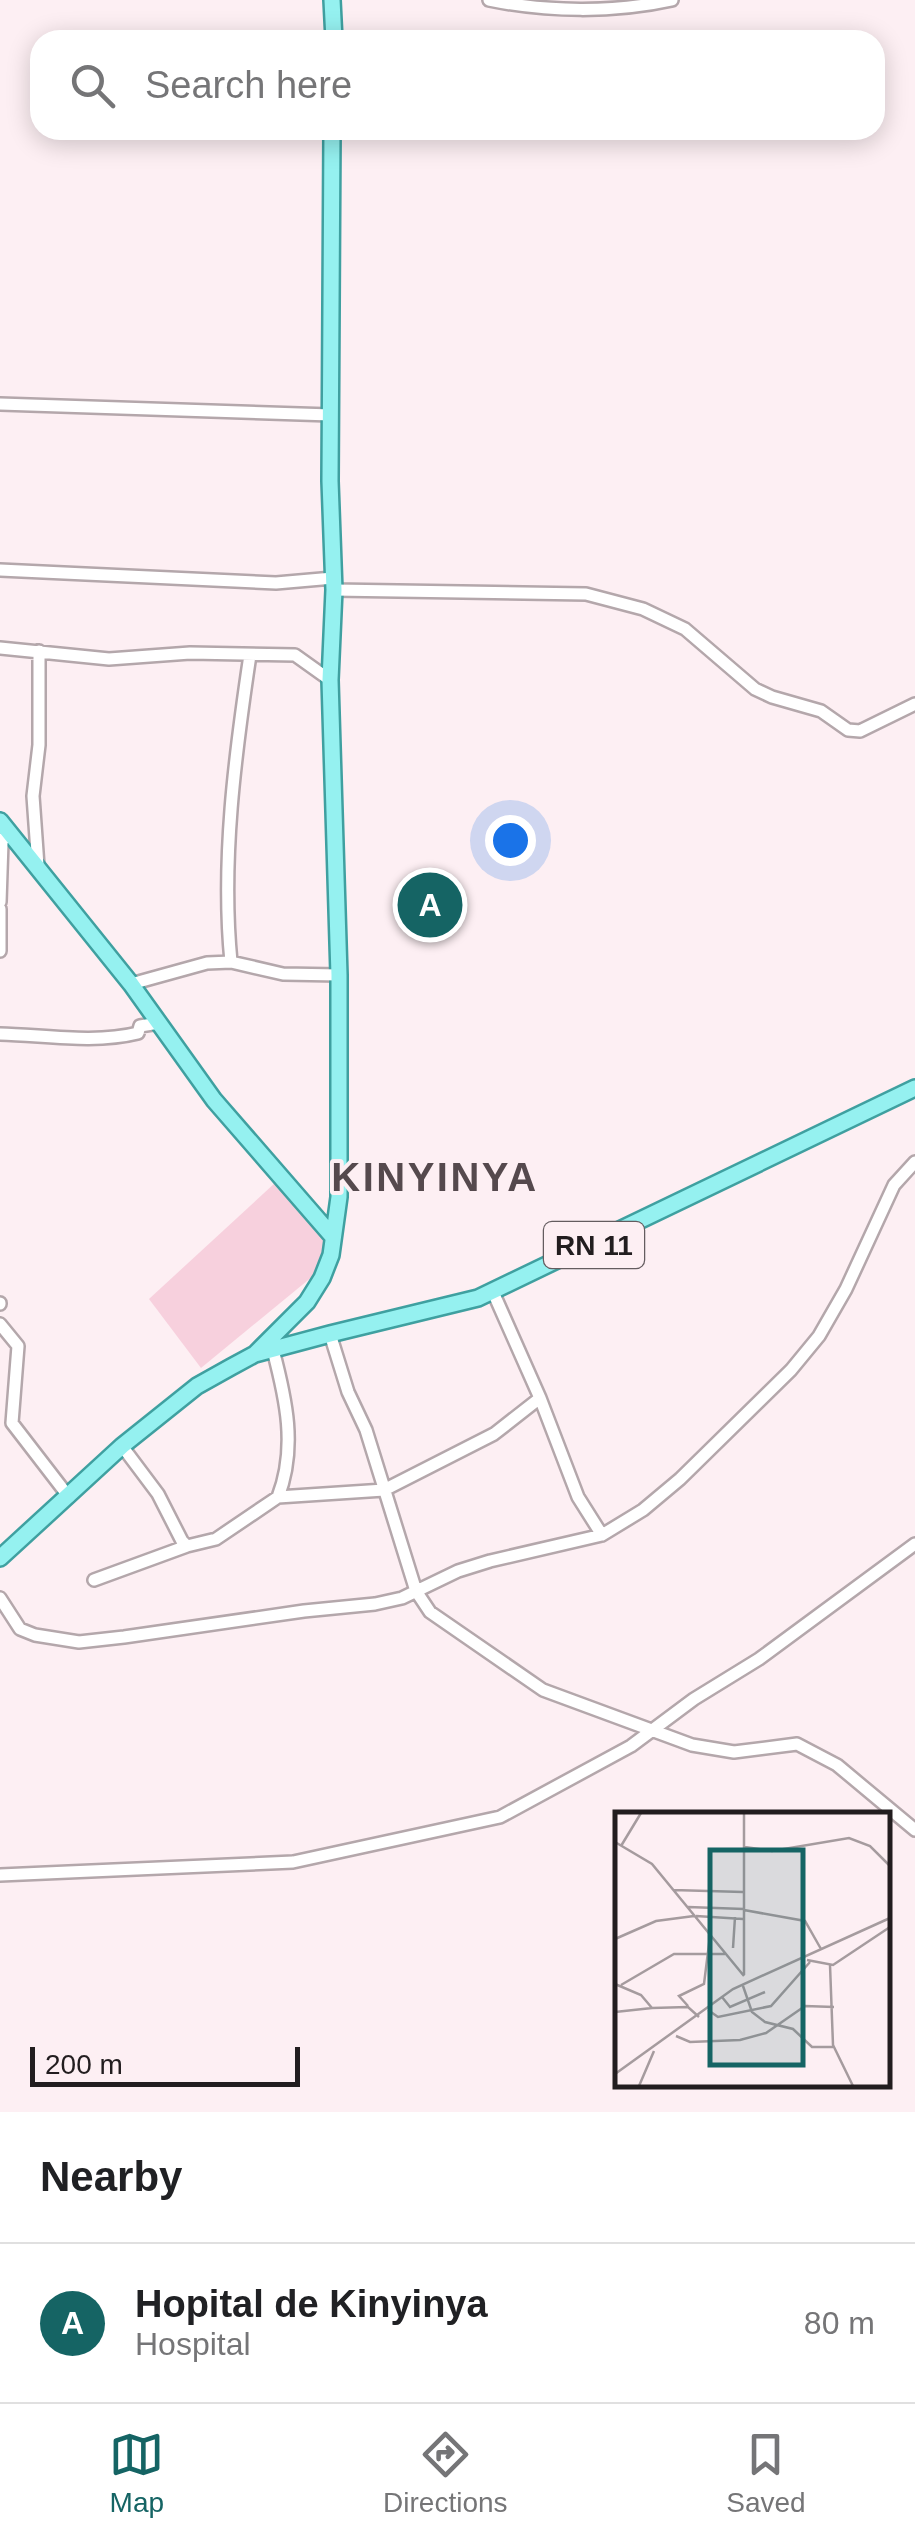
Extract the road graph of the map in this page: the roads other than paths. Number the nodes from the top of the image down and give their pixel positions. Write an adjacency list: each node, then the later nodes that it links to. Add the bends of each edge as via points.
1 (332, 0): 4 (main road)
2 (489, 0): 3 (street, via 613,8)
3 (672, 0)
4 (334, 30)
5 (332, 140): 7 (main road)
6 (0, 404): 7 (street)
7 (330, 415): 9 (main road)
8 (0, 570): 9 (street)
9 (334, 584): 13 (main road); 14 (street, via 586,594 686,629 754,689 821,710 848,730)
10 (0, 648): 11 (street)
11 (39, 652): 12 (street, via 109,660); 16 (street, via 32,796)
12 (250, 655): 13 (street, via 295,656); 19 (street, via 229,853)
13 (330, 680): 20 (main road)
14 (915, 704)
15 (4, 826): 16 (main road); 17 (street)
16 (38, 868): 21 (main road)
17 (0, 905): 18 (street)
18 (0, 951)
19 (231, 962): 20 (street, via 283,974); 21 (street)
20 (339, 976): 26 (main road)
21 (131, 984): 22 (main road)
22 (159, 1023): 23 (street, via 145,1022 128,1036); 26 (main road, via 214,1100)
23 (0, 1034)
24 (915, 1088): 27 (main road, RN 11)
25 (915, 1162): 37 (street, via 894,1185 819,1336 791,1370 680,1479)
26 (333, 1238): 31 (main road, via 327,1267 307,1302)
27 (493, 1292): 29 (main road, RN 11); 32 (street)
28 (0, 1324): 36 (street, via 18,1346 12,1423)
29 (330, 1334): 30 (main road, RN 11); 34 (street)
30 (272, 1350): 31 (main road, RN 11); 35 (street, via 289,1432 287,1476)
31 (255, 1354): 33 (main road, RN 11, via 197,1386)
32 (540, 1398): 34 (street, via 494,1434); 37 (street, via 578,1497)
33 (122, 1446): 36 (main road, RN 11); 39 (street)
34 (384, 1490): 35 (street); 42 (street)
35 (278, 1497): 39 (street, via 216,1538)
36 (69, 1498): 40 (main road, RN 11)
37 (602, 1536): 42 (street, via 490,1561)
38 (915, 1544): 44 (street)
39 (187, 1546): 41 (street)
40 (0, 1558)
41 (94, 1580)
42 (416, 1591): 43 (street, via 355,1607 80,1642 20,1629); 44 (street, via 430,1612 543,1690)
43 (0, 1598)
44 (649, 1732): 45 (street, via 734,1752 797,1744 836,1766); 46 (street, via 500,1817 433,1832 293,1862)
45 (915, 1830)
46 (0, 1875)

